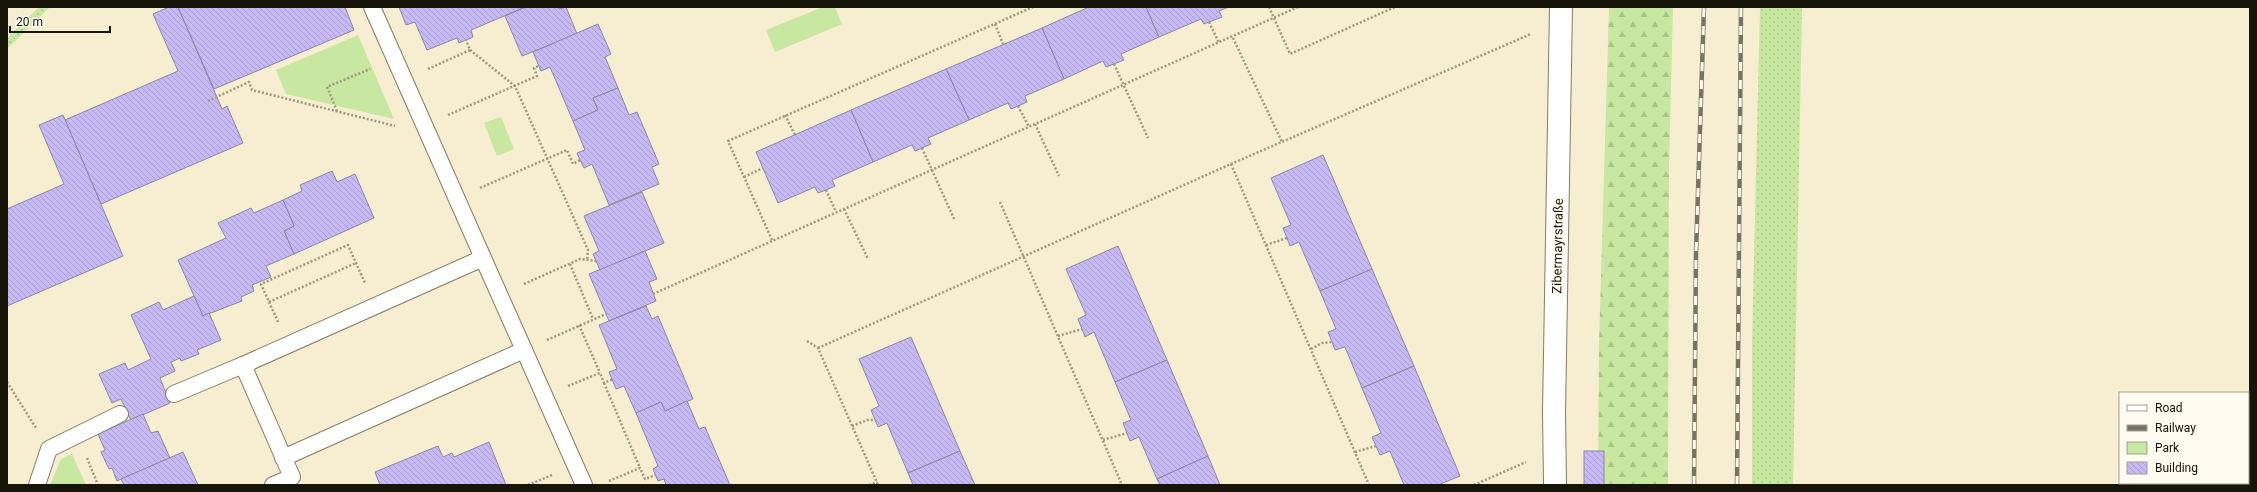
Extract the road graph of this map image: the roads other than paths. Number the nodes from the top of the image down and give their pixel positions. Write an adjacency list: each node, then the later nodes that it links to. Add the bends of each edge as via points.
1 (372, 7): 3 (lane)
2 (1561, 7): 13 (street, Zibermayrstraße)
3 (482, 258): 4 (lane); 5 (lane)
4 (524, 350): 8 (lane); 12 (lane)
5 (243, 365): 6 (lane); 8 (lane)
6 (174, 394)
7 (120, 414): 10 (lane, via 49,449)
8 (283, 458): 9 (lane)
9 (294, 481): 11 (lane)
10 (37, 485)
11 (273, 485)
12 (584, 485)
13 (1555, 485)

